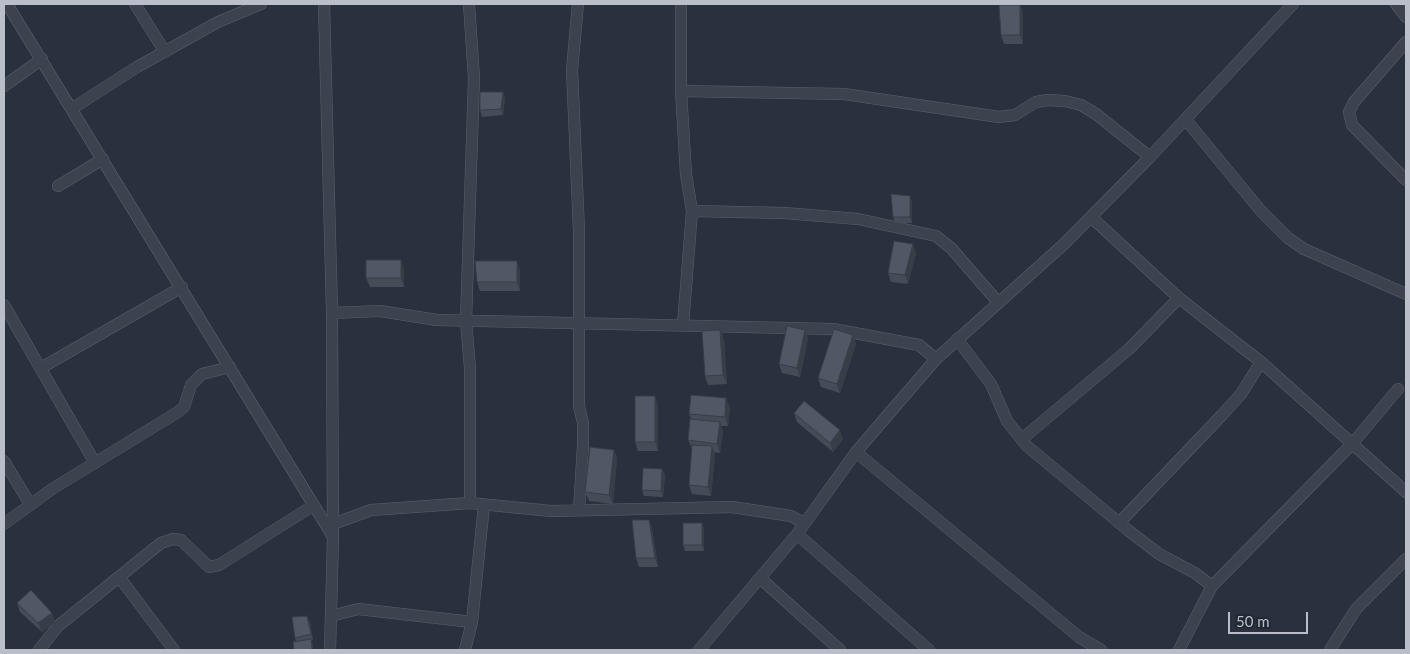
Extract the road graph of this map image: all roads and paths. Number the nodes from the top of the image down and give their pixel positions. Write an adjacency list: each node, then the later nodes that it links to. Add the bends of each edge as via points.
1 (7, 4): 14 (street)
2 (135, 4): 13 (street)
3 (261, 4): 10 (street)
4 (324, 4): 30 (street)
5 (469, 4): 31 (street, via 474,110)
6 (578, 4): 32 (street, via 572,70 579,231)
7 (681, 4): 16 (street)
8 (1293, 4): 18 (street)
9 (1396, 4): 11 (street)
10 (244, 7): 13 (street)
11 (1406, 16)
12 (1406, 42): 21 (street, via 1349,112 1352,125)
13 (165, 52): 17 (street)
14 (42, 59): 15 (street); 17 (street)
15 (4, 86)
16 (681, 91): 19 (street, via 844,94 999,116 1015,115 1036,102 1065,101 1096,114); 23 (street, via 686,174)
17 (73, 108): 20 (street)
18 (1186, 120): 19 (street); 26 (street, via 1260,210 1288,238 1304,249)
19 (1150, 157): 24 (street)
20 (104, 159): 22 (street); 25 (street)
21 (1406, 180)
22 (58, 186)
23 (692, 211): 28 (street, via 858,219 936,236 951,248); 33 (street)
24 (1091, 217): 27 (street); 28 (street)
25 (182, 287): 37 (street); 38 (street)
26 (1406, 294)
27 (1179, 298): 36 (street); 40 (street, via 1129,349)
28 (997, 301): 34 (street)
29 (4, 305): 38 (street)
30 (332, 312): 31 (street, via 380,311 437,320); 54 (street)
31 (466, 320): 32 (street); 46 (street, via 470,368)
32 (578, 323): 33 (street); 50 (street, via 579,406 583,423)
33 (684, 325): 35 (street, via 832,329 919,346)
34 (957, 339): 35 (street); 40 (street, via 990,384 1007,421)
35 (936, 359): 42 (street)
36 (1261, 362): 41 (street); 52 (street, via 1241,394)
37 (230, 367): 44 (street, via 202,374 191,385 184,407 178,412); 48 (street)
38 (41, 368): 44 (street)
39 (1398, 388): 41 (street)
40 (1022, 440): 52 (street)
41 (1352, 444): 45 (street); 60 (street)
42 (856, 452): 51 (street); 70 (street, via 1064,625)
43 (4, 461): 47 (street)
44 (95, 463): 47 (street)
45 (1406, 492)
46 (470, 503): 49 (street); 54 (street, via 371,510)
47 (30, 504): 53 (street)
48 (314, 505): 56 (street); 58 (street, via 219,565 209,567 181,540 173,539 161,543)
49 (484, 505): 50 (street); 62 (street)
50 (579, 510): 51 (street, via 732,507 776,513)
51 (804, 523): 55 (street)
52 (1119, 523): 60 (street, via 1159,554)
53 (4, 524)
54 (333, 524): 56 (street)
55 (797, 534): 59 (street); 69 (street)
56 (333, 537): 61 (street)
57 (1406, 559): 72 (street, via 1356,609)
58 (120, 578): 63 (street, via 58,626); 64 (street)
59 (760, 578): 67 (street); 68 (street)
60 (1212, 586): 71 (street)
61 (331, 616): 62 (street, via 358,609); 65 (street)
62 (472, 622): 66 (street)
63 (39, 650)
64 (174, 650)
65 (330, 650)
66 (465, 650)
67 (699, 650)
68 (840, 650)
69 (929, 650)
70 (1100, 650)
71 (1179, 650)
72 (1330, 650)

